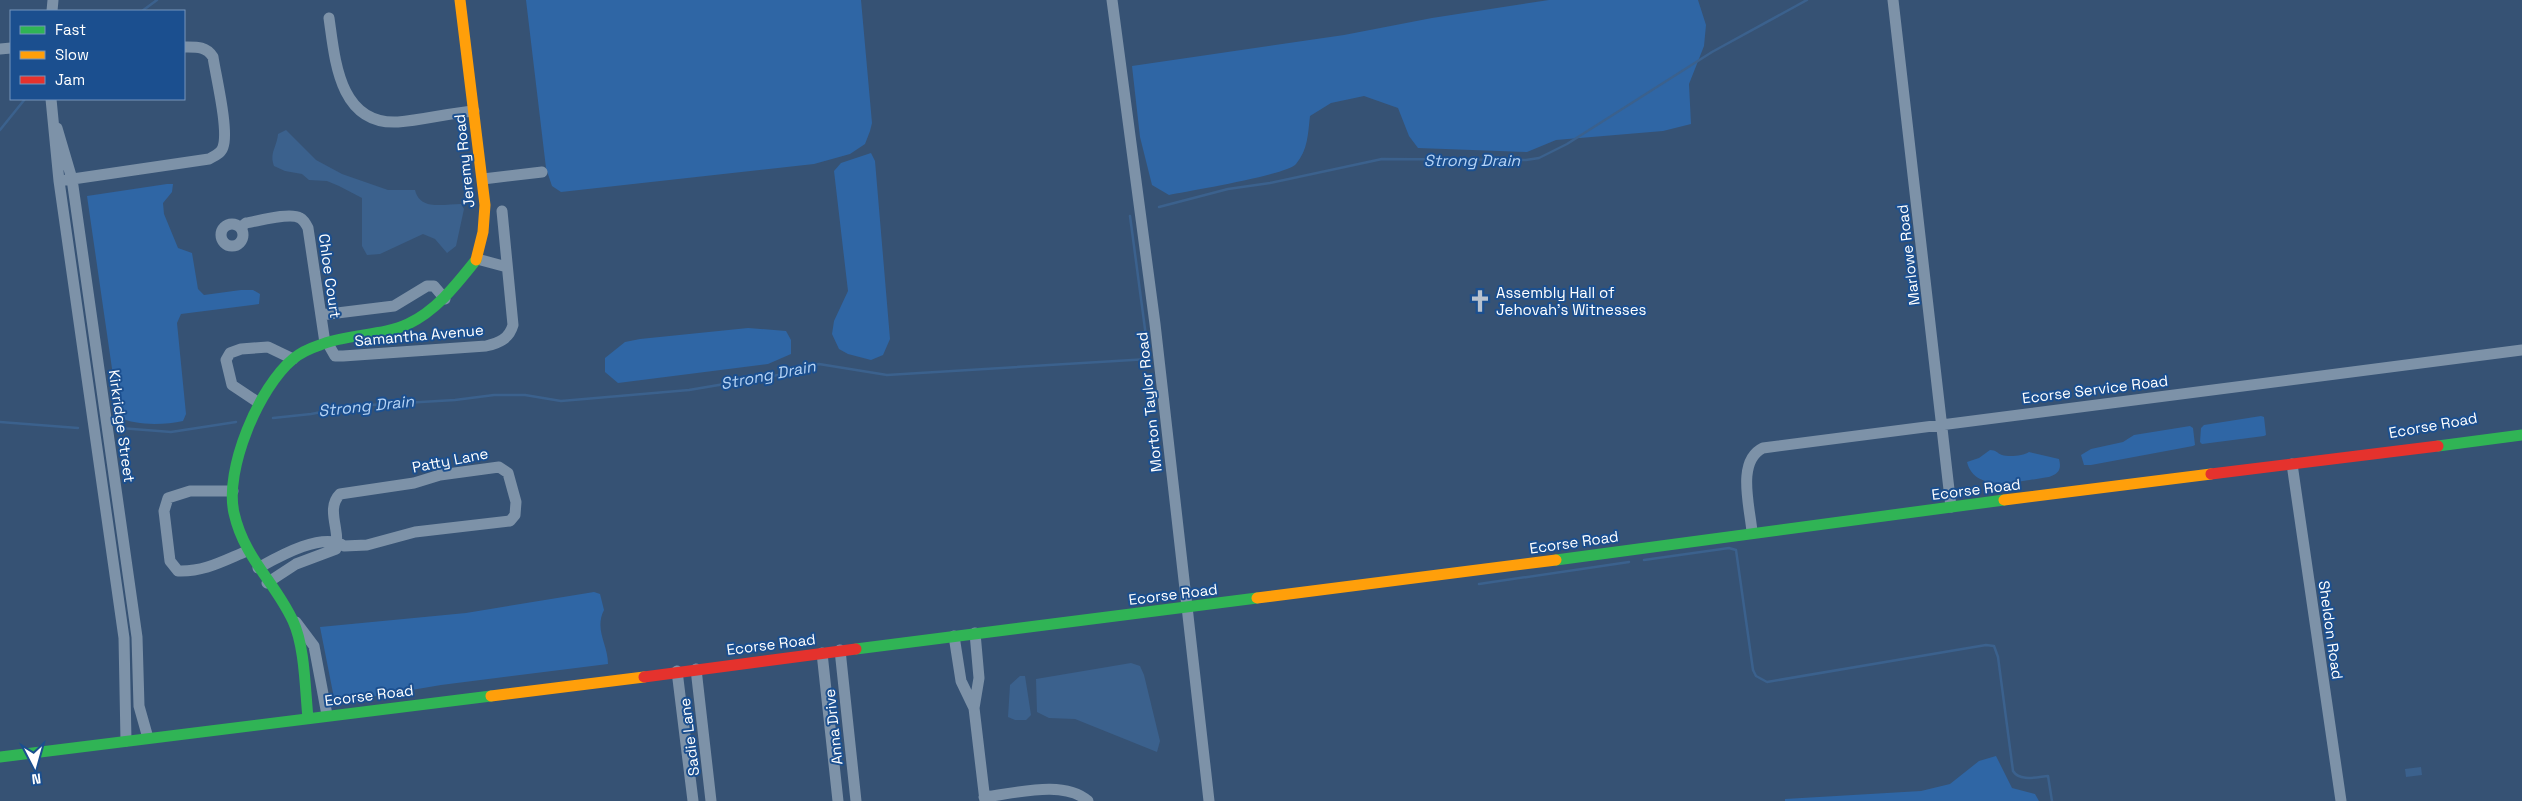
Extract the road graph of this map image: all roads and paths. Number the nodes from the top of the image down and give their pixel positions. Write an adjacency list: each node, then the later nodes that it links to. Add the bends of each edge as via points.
1 (460, 0): 7 (main road, Jeremy Road)
2 (1112, 0): 35 (street, Morton Taylor Road, via 1154,317)
3 (1893, 0): 23 (street, Marlowe Road)
4 (328, 18): 7 (street, via 341,86 357,106 372,116 397,122)
5 (185, 47): 10 (street, via 200,47 213,57 224,130 223,147 218,155)
6 (51, 100): 8 (street, Kirkridge Street)
7 (474, 111): 11 (main road, Jeremy Road)
8 (54, 120): 10 (street, Kirkridge Street); 12 (street, Kirkridge Street)
9 (542, 172): 11 (street)
10 (72, 179): 12 (street); 46 (street, Kirkridge Street, via 137,637 139,706)
11 (483, 179): 15 (main road, Jeremy Road, via 485,218)
12 (59, 181): 47 (street, Kirkridge Street, via 124,638)
13 (502, 211): 16 (street, Samantha Avenue)
14 (241, 227): 18 (street, Chloe Court, via 246,223 291,216 304,221 308,228)
15 (477, 259): 16 (street); 17 (main road, Jeremy Road)
16 (507, 267): 19 (street, Samantha Avenue, via 513,325 511,332 497,343 335,356)
17 (445, 298): 18 (street, via 434,286 427,286 394,306); 19 (main road, Jeremy Road, via 408,326)
18 (321, 315): 19 (street, Chloe Court)
19 (326, 343): 21 (main road, Jeremy Road)
20 (2522, 350): 23 (street, Ecorse Service Road)
21 (293, 360): 22 (main road, Jeremy Road, via 269,386); 22 (street, via 273,348 264,347 230,353 226,360 229,380 237,390)
22 (259, 403): 28 (main road, Jeremy Road, via 243,441)
23 (1943, 424): 29 (street, Marlowe Road); 30 (street, Ecorse Service Road, via 1759,450 1749,460 1746,471)
24 (2522, 426): 26 (main road, Ecorse Road)
25 (2522, 435): 26 (main road, Ecorse Road)
26 (2349, 456): 27 (main road, Ecorse Road)
27 (2292, 464): 29 (main road, Ecorse Road); 56 (street, Sheldon Road)
28 (233, 491): 32 (main road, Jeremy Road, via 234,513); 32 (street, via 190,491 168,498 164,511 170,561 178,570 192,571 211,567)
29 (1952, 507): 30 (main road, Ecorse Road)
30 (1752, 532): 35 (main road, Ecorse Road)
31 (338, 542): 31 (street, Patty Lane, via 344,546 367,545 416,532 510,521 515,515 516,502 508,472 495,466 414,483 345,492 336,497 333,506); 33 (street, Patty Lane, via 331,540 290,551); 34 (street, via 334,552 296,564)
32 (247, 551): 33 (main road, Jeremy Road)
33 (258, 568): 34 (main road, Jeremy Road)
34 (266, 583): 36 (main road, Jeremy Road)
35 (1186, 608): 37 (main road, Ecorse Road); 55 (street, Morton Taylor Road)
36 (292, 618): 44 (street, Jeremy Road, via 314,646); 45 (main road, Jeremy Road, via 301,648)
37 (975, 633): 38 (main road, Ecorse Road); 43 (street, via 980,678)
38 (954, 636): 39 (main road, Ecorse Road); 43 (street, via 961,681)
39 (840, 650): 40 (main road, Ecorse Road); 53 (street, Anna Drive)
40 (822, 653): 41 (main road, Ecorse Road); 52 (street, Anna Drive)
41 (696, 669): 42 (main road, Ecorse Road); 51 (street, Sadie Lane)
42 (677, 671): 44 (main road, Ecorse Road); 50 (street, Sadie Lane)
43 (974, 708): 49 (street)
44 (327, 715): 45 (main road, Ecorse Road)
45 (308, 718): 46 (main road, Ecorse Road)
46 (148, 738): 47 (main road, Ecorse Road)
47 (126, 741): 48 (main road, Ecorse Road)
48 (0, 757)
49 (984, 799): 54 (street, via 1058,789 1076,793)
50 (693, 801)
51 (712, 801)
52 (838, 801)
53 (856, 801)
54 (1088, 801)
55 (1209, 801)
56 (2341, 801)

